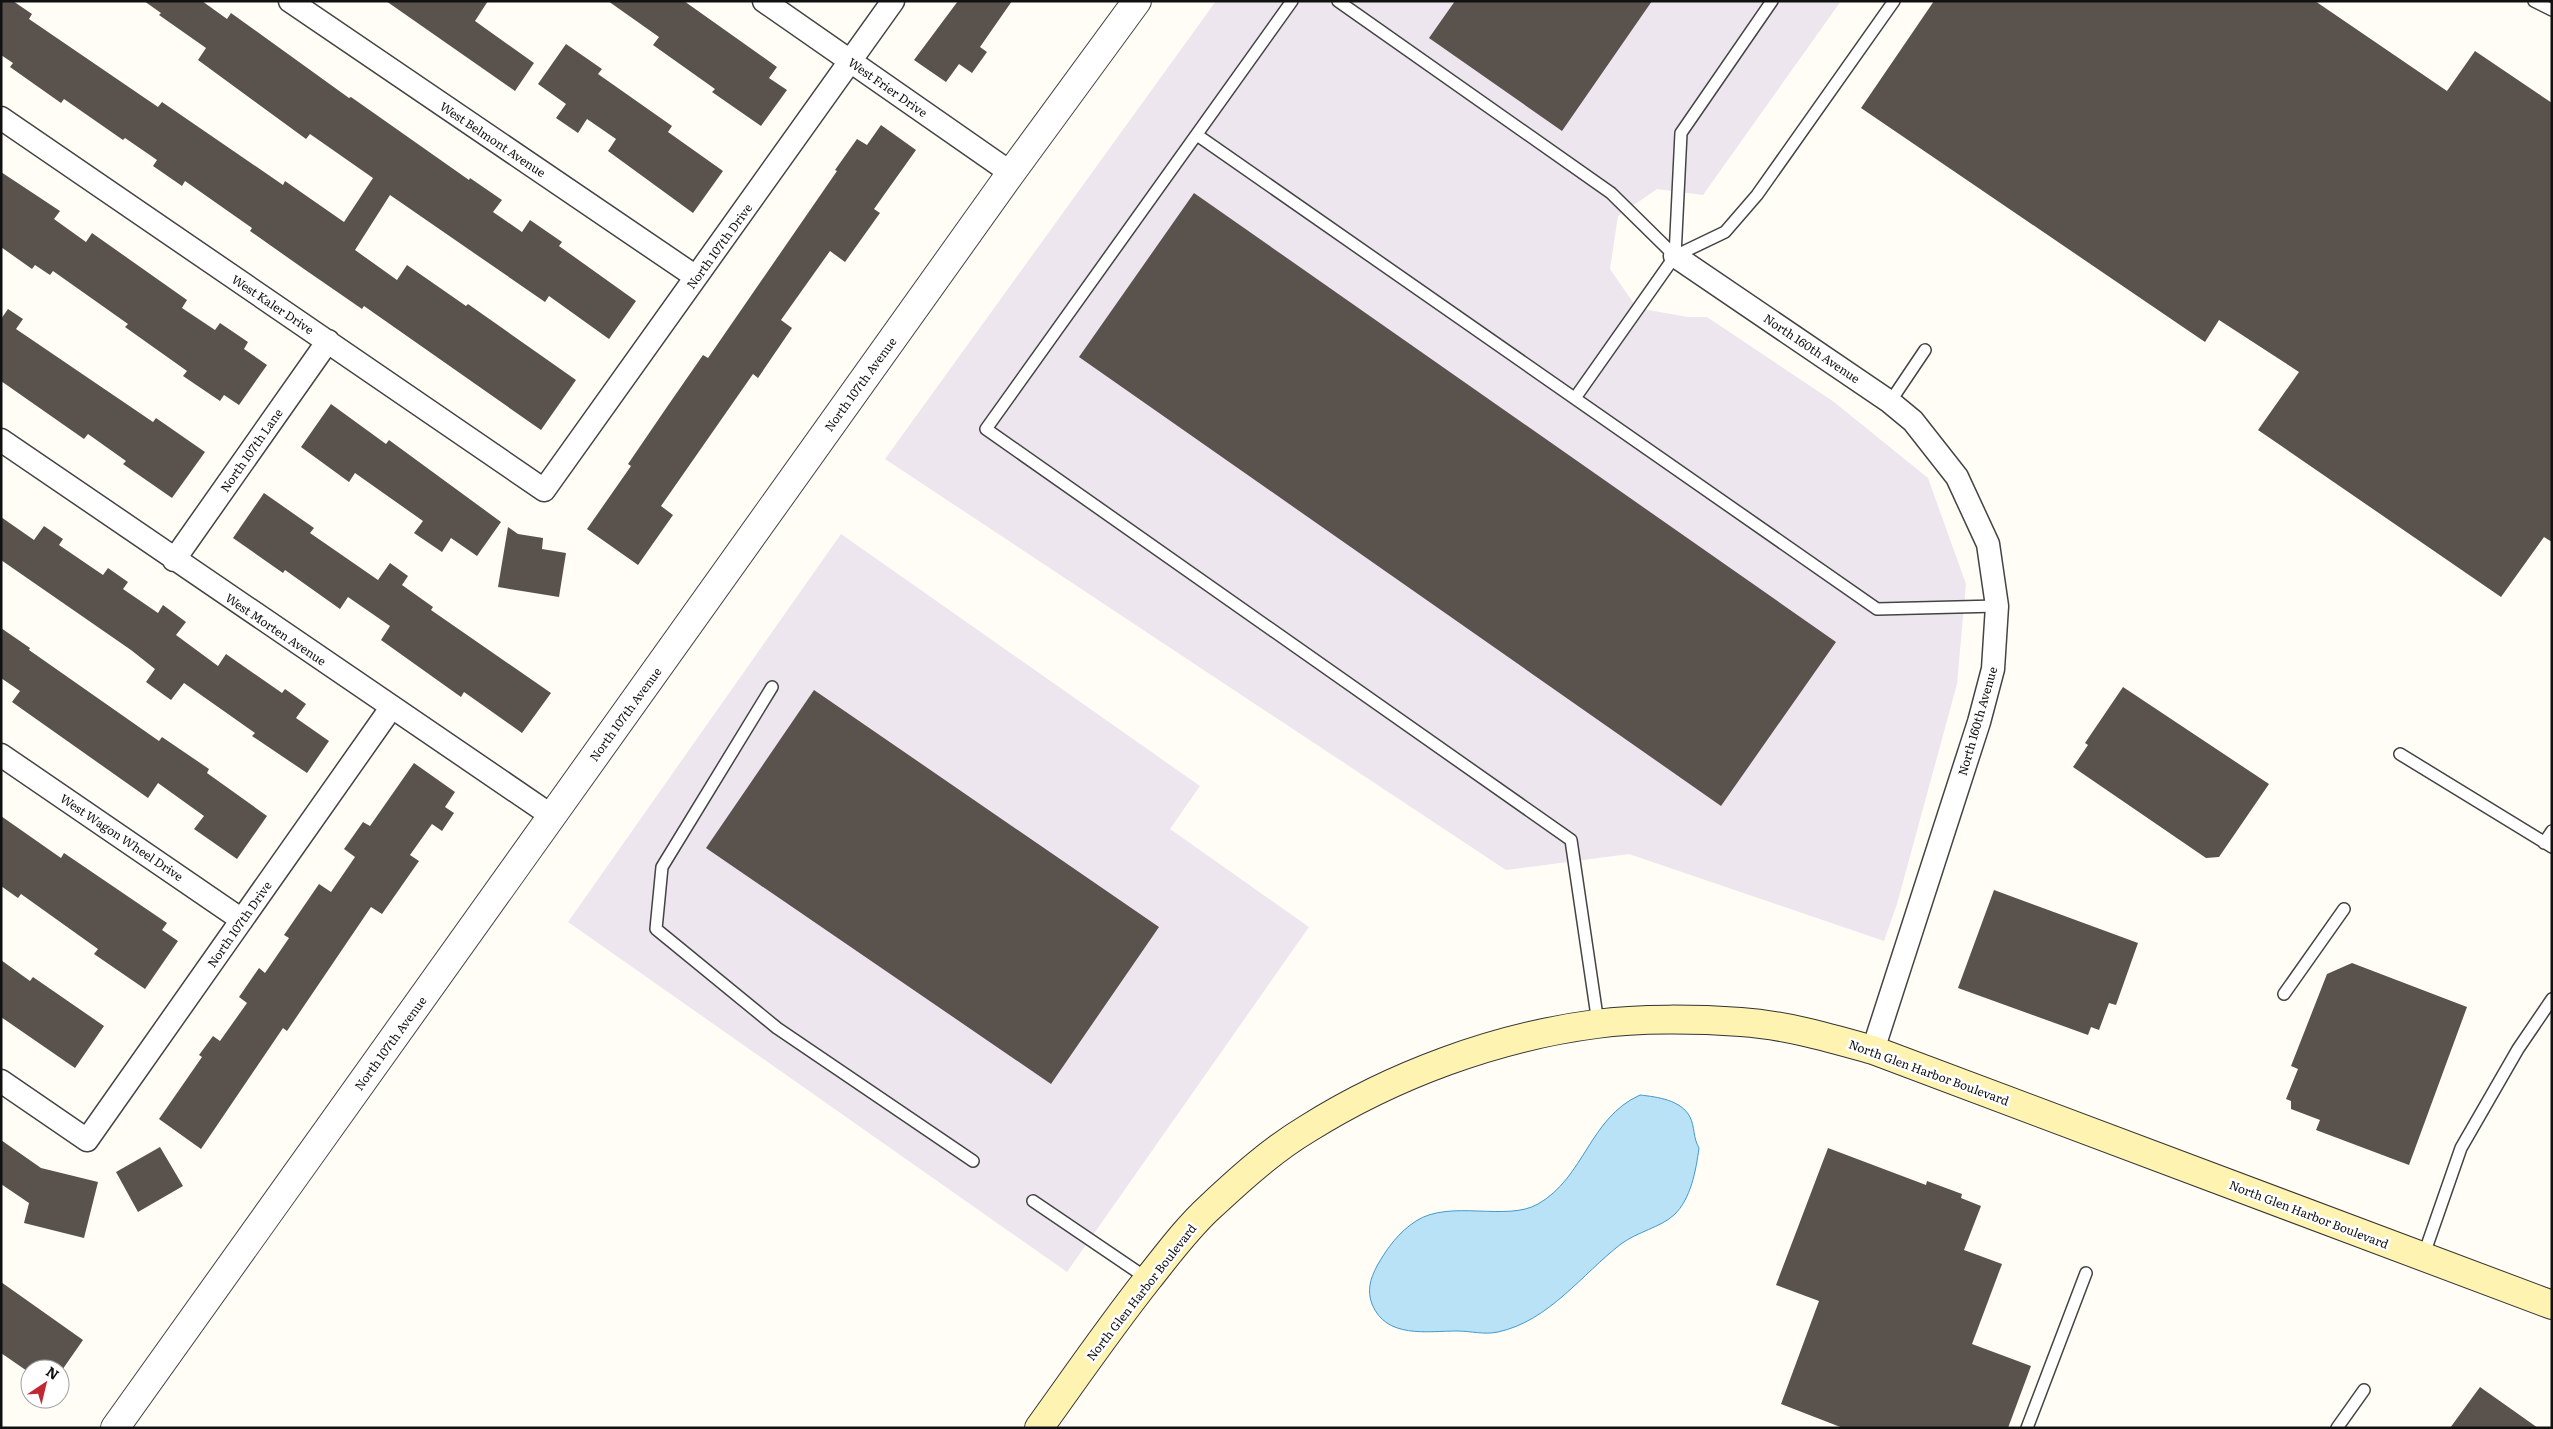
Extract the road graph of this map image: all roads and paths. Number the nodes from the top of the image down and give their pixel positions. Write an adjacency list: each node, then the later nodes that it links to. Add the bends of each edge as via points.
1 (290, 1): 16 (street, West Belmont Avenue)
2 (764, 1): 11 (street, West Frier Drive)
3 (893, 1): 11 (street, North 107th Drive)
4 (1137, 1): 14 (street, North 107th Avenue)
5 (1292, 1): 13 (lane)
6 (1338, 1): 15 (lane, via 1611,193)
7 (1772, 1): 15 (lane, via 1680,133)
8 (1894, 1): 15 (lane, via 1757,195 1725,232)
9 (2534, 1): 10 (lane)
10 (2552, 10)
11 (851, 61): 14 (street, West Frier Drive); 16 (street, North 107th Drive)
12 (1, 118): 17 (street, West Kaler Drive)
13 (1197, 134): 19 (lane); 36 (lane, via 986,429 1571,840)
14 (1011, 173): 29 (street, North 107th Avenue)
15 (1675, 256): 19 (lane); 20 (street, North 160th Avenue)
16 (696, 277): 22 (street, North 107th Drive)
17 (328, 341): 22 (street, West Kaler Drive); 23 (street, North 107th Lane)
18 (1925, 350): 20 (lane)
19 (1575, 398): 24 (lane, via 1877,609)
20 (1890, 402): 24 (street, North 160th Avenue, via 1913,421 1957,477 1988,544)
21 (1, 440): 23 (street, West Morten Avenue)
22 (544, 490)
23 (174, 560): 26 (street, West Morten Avenue)
24 (1996, 606): 37 (street, North 160th Avenue, via 1993,669 1979,722)
25 (772, 687): 39 (lane, via 662,867 656,929 777,1028)
26 (392, 708): 29 (street, West Morten Avenue); 33 (street, North 107th Drive)
27 (2400, 754): 31 (lane)
28 (1, 756): 33 (street, West Wagon Wheel Drive)
29 (552, 816): 46 (street, North 107th Avenue)
30 (2552, 831): 31 (lane)
31 (2548, 845)
32 (2344, 909): 34 (lane)
33 (242, 920): 38 (street, North 107th Drive, via 87,1140)
34 (2284, 994)
35 (2552, 999): 41 (lane, via 2461,1148)
36 (1598, 1023): 37 (main road, North Glen Harbor Boulevard, via 1743,1022); 43 (main road, North Glen Harbor Boulevard, via 1498,1045 1424,1069 1306,1129 1254,1168 1208,1209)
37 (1873, 1050): 41 (main road, North Glen Harbor Boulevard)
38 (1, 1081)
39 (973, 1161)
40 (1033, 1201): 43 (lane)
41 (2423, 1257): 44 (main road, North Glen Harbor Boulevard)
42 (2086, 1273): 48 (lane)
43 (1148, 1280): 47 (main road, North Glen Harbor Boulevard)
44 (2552, 1306)
45 (2364, 1390): 49 (lane)
46 (115, 1428)
47 (1039, 1428)
48 (2027, 1428)
49 (2338, 1428)

